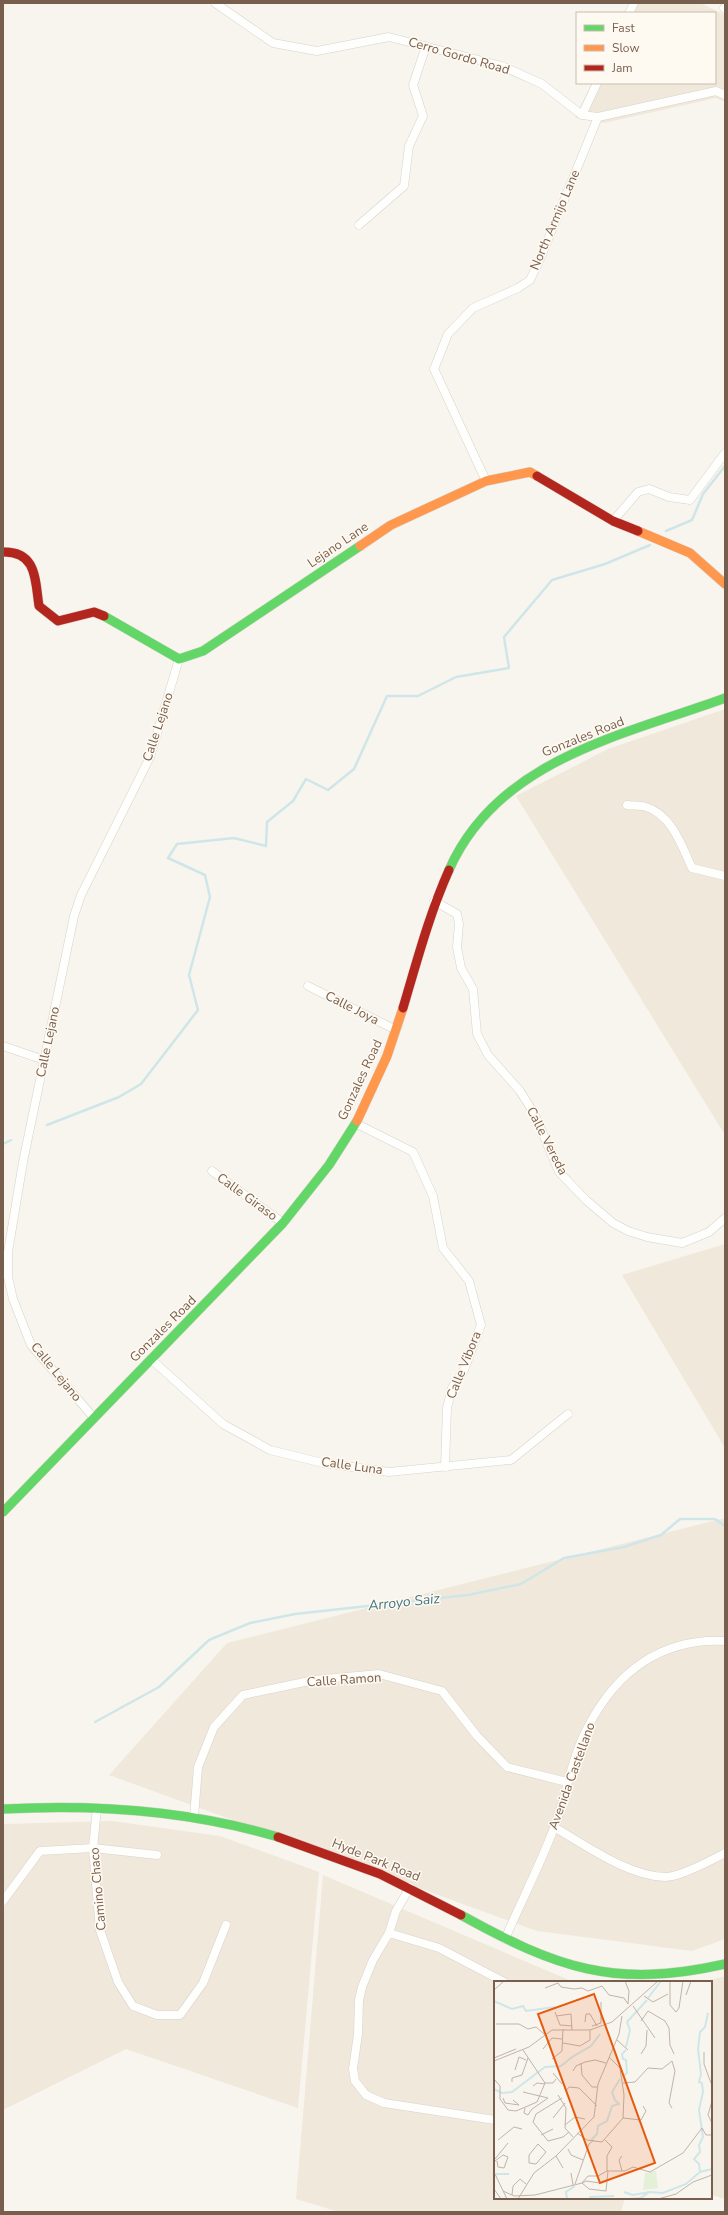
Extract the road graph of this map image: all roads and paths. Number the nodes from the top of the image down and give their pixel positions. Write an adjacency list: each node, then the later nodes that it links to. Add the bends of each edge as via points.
1 (215, 3): 4 (street, Cerro Gordo Road, via 274,43 317,51 389,37)
2 (634, 3): 3 (street)
3 (630, 12)
4 (426, 46): 7 (street, Cerro Gordo Road, via 502,66 542,84); 9 (street, via 413,85 423,116 409,146 404,186)
5 (597, 84): 7 (street)
6 (725, 95): 8 (street, via 716,91)
7 (582, 115): 8 (street)
8 (598, 117): 11 (street, North Armijo Lane, via 530,280 473,308 448,334 434,369)
9 (359, 225)
10 (725, 453): 12 (street, via 690,500 669,497 649,489 638,492)
11 (486, 482): 12 (street, Lejano Lane, via 530,472); 15 (street, Lejano Lane, via 391,525 203,651)
12 (613, 521): 14 (street, Lejano Lane, via 690,553)
13 (3, 552): 15 (street, via 15,550 25,556 33,569 39,606 58,621 94,612 112,619)
14 (725, 584)
15 (179, 659): 23 (street, Calle Lejano, via 150,757 81,895 65,957)
16 (725, 698): 19 (street, Gonzales Road, via 561,757 536,771 494,806 471,832 449,865)
17 (627, 805): 18 (street, via 647,807 665,818 692,868)
18 (725, 876)
19 (434, 901): 21 (street, Gonzales Road); 26 (street, Calle Vereda, via 457,914 457,946 461,968 473,989 477,1034 488,1055 520,1091 536,1115 559,1172 613,1223 647,1237 682,1243 710,1232)
20 (308, 986): 21 (street, Calle Joya)
21 (396, 1030): 24 (street, Gonzales Road, via 378,1078)
22 (3, 1046): 23 (street)
23 (44, 1060): 30 (street, Calle Lejano, via 9,1240 8,1277 13,1299 32,1345)
24 (355, 1123): 27 (street, Gonzales Road, via 333,1161 308,1196); 31 (street, Calle Vibora, via 413,1152 434,1196 444,1248 469,1281 481,1325 464,1370 452,1388 448,1408)
25 (212, 1171): 27 (street, Calle Giraso)
26 (725, 1218)
27 (283, 1223): 28 (street, Gonzales Road)
28 (152, 1360): 30 (street, Gonzales Road); 31 (street, Calle Luna, via 223,1424 270,1450 323,1463 389,1472)
29 (568, 1414): 31 (street, Calle Luna, via 511,1460)
30 (94, 1418): 32 (street, Gonzales Road)
31 (445, 1467)
32 (3, 1512)
33 (725, 1641): 34 (street, Avenida Castellano, via 707,1640 668,1648 637,1665 611,1689 587,1728)
34 (567, 1782): 37 (street, Calle Ramon, via 506,1767 477,1736 442,1690 379,1674 314,1680 243,1695 214,1727 198,1767); 38 (street, Avenida Castellano)
35 (3, 1808): 36 (street, Hyde Park Road)
36 (97, 1808): 37 (street, Hyde Park Road); 39 (street, Camino Chaco)
37 (194, 1817): 42 (street, Hyde Park Road, via 287,1840)
38 (554, 1827): 40 (street, via 634,1872 667,1877); 46 (street, Avenida Castellano)
39 (93, 1848): 41 (street); 43 (street, via 40,1851); 44 (street, Camino Chaco, via 100,1930 118,1982 133,2006 157,2015 180,2015 203,1983)
40 (725, 1853)
41 (157, 1855)
42 (410, 1887): 45 (street, via 396,1911); 46 (street, Hyde Park Road)
43 (3, 1901)
44 (226, 1925)
45 (389, 1933): 48 (street, via 434,1946); 49 (street, via 373,1960 360,1994 359,2028 353,2069 357,2086 366,2095 384,2103)
46 (505, 1939): 47 (street, Hyde Park Road, via 551,1959 599,1971 638,1975 674,1973)
47 (725, 1964)
48 (502, 1981)
49 (494, 2120)

